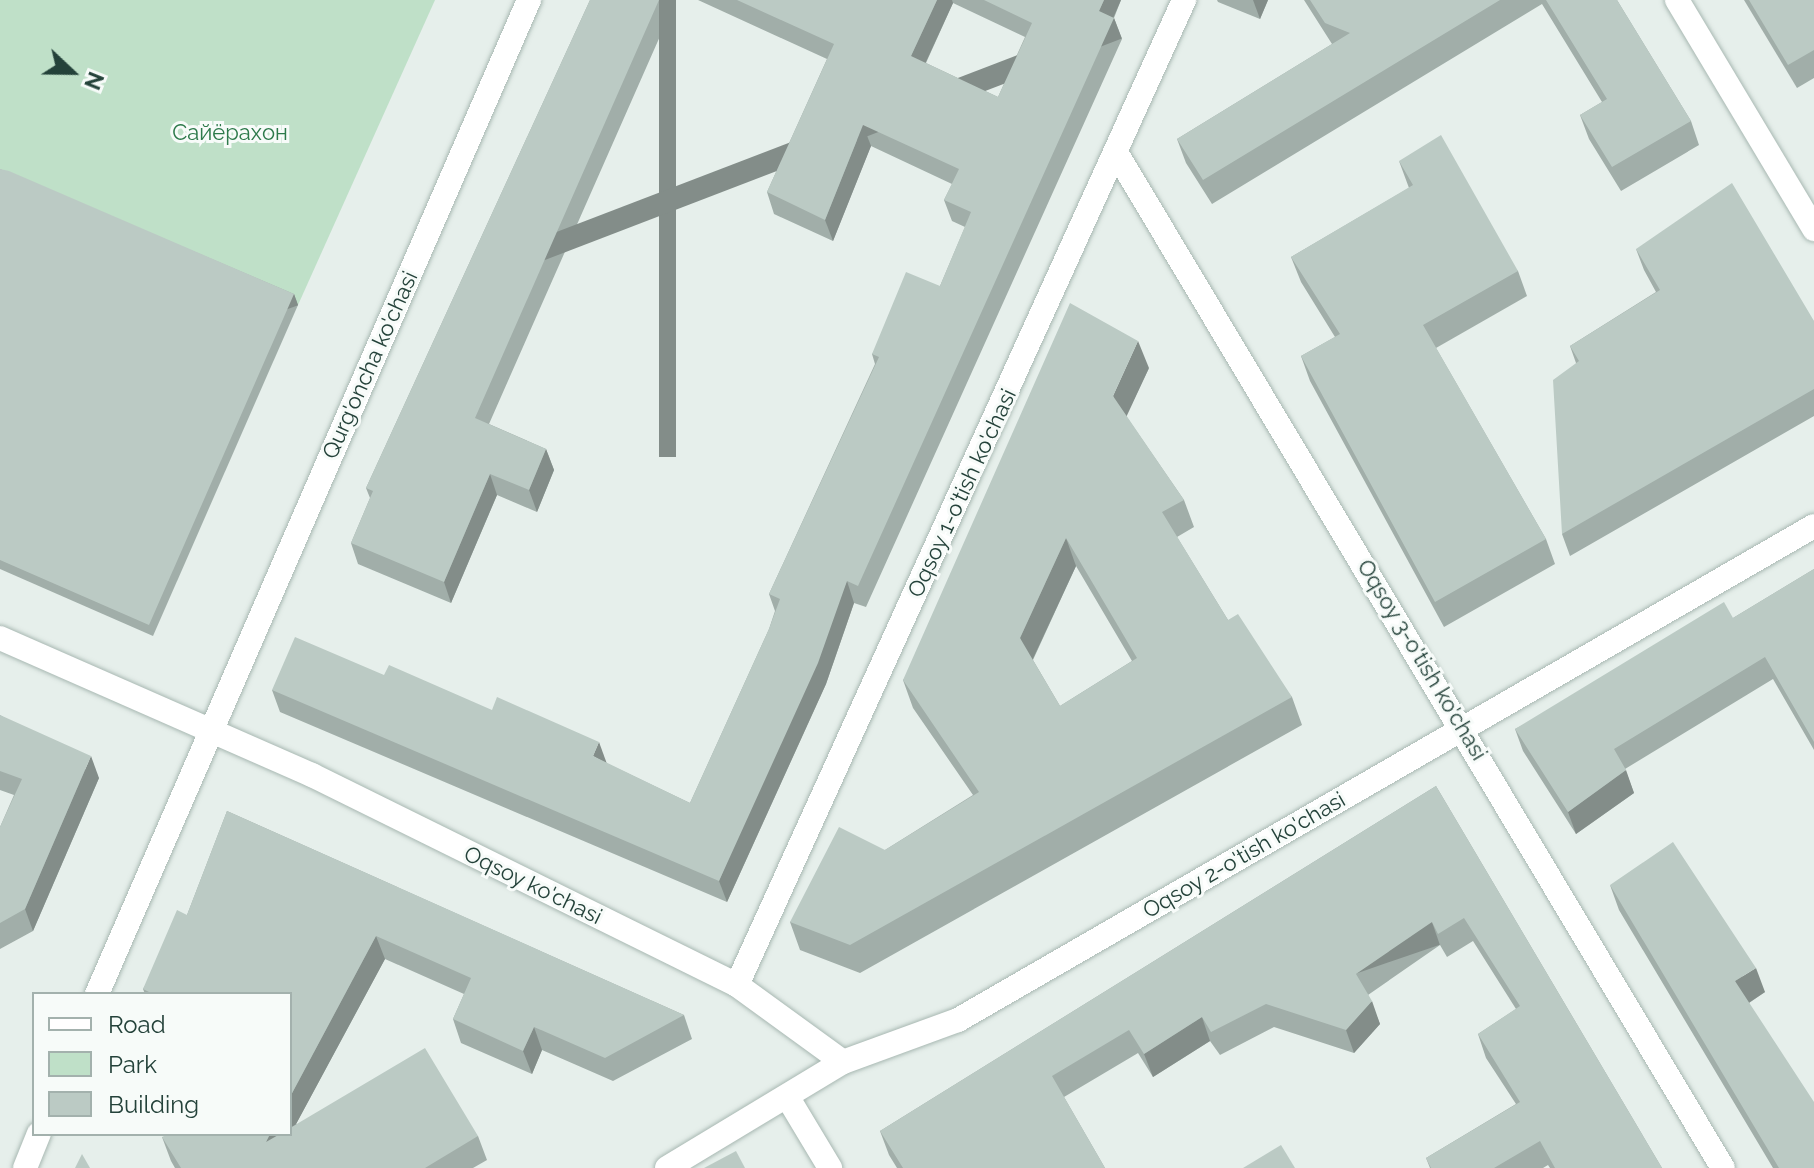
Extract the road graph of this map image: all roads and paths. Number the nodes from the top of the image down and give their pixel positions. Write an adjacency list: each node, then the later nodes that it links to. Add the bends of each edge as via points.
1 (529, 0): 9 (street, Qurg'oncha ko'chasi)
2 (1184, 0): 4 (street, Oqsoy 1-o'tish ko'chasi)
3 (1677, 0): 5 (street)
4 (1117, 154): 8 (street, Oqsoy 3-o'tish ko'chasi); 10 (street, Oqsoy 1-o'tish ko'chasi)
5 (1814, 229)
6 (1814, 526): 8 (street, Oqsoy 2-o'tish ko'chasi)
7 (0, 638): 9 (street)
8 (1464, 729): 12 (street, Oqsoy 2-o'tish ko'chasi, via 958,1020); 18 (street, Oqsoy 3-o'tish ko'chasi)
9 (210, 730): 10 (street, Oqsoy ko'chasi); 11 (street, Qurg'oncha ko'chasi)
10 (737, 985): 12 (street, Oqsoy ko'chasi)
11 (98, 992)
12 (843, 1062): 13 (street, Oqsoy 2-o'tish ko'chasi)
13 (788, 1098): 16 (street, Oqsoy 2-o'tish ko'chasi); 17 (street)
14 (38, 1136): 15 (street)
15 (25, 1168)
16 (667, 1168)
17 (830, 1168)
18 (1723, 1168)

